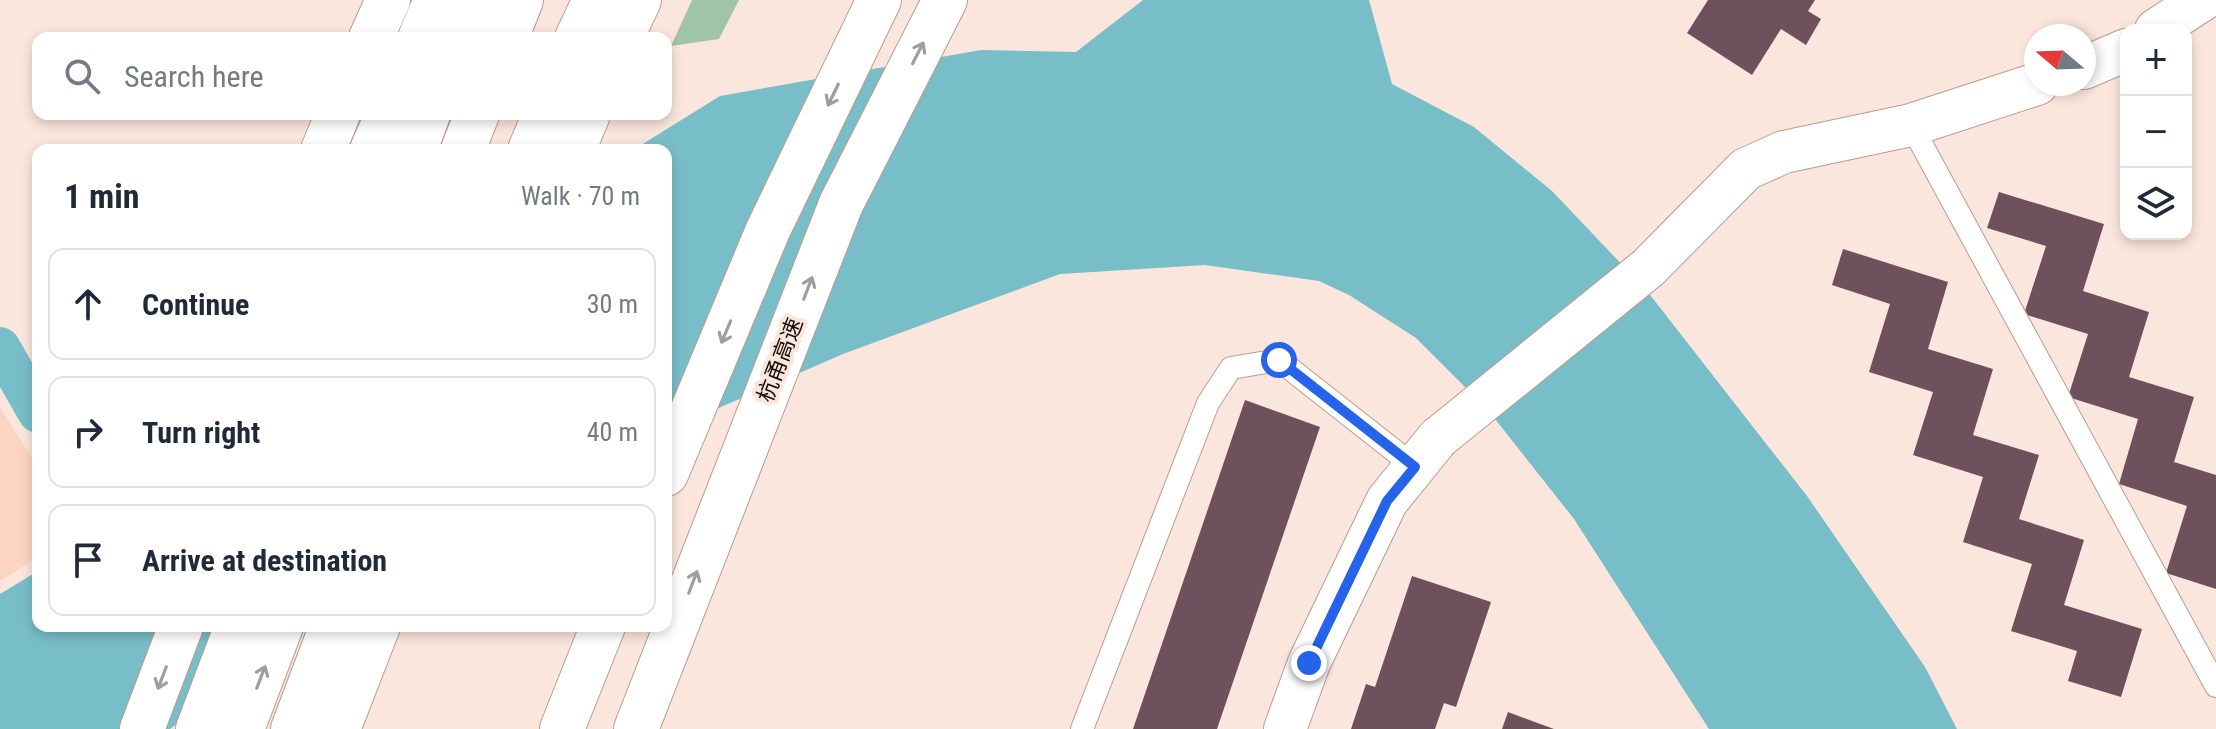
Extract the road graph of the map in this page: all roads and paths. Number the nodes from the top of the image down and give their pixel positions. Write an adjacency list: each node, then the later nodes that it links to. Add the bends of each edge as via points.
1 (388, 0): 11 (main road)
2 (436, 0): 12 (main road)
3 (476, 0): 13 (main road)
4 (521, 0): 14 (main road)
5 (595, 0): 15 (main road)
6 (639, 0): 16 (main road)
7 (879, 0): 34 (main road, one-way to 34, via 768,230)
8 (945, 0): 43 (main road, 杭甬高速, one-way to 8, via 841,204)
9 (2202, 0): 10 (street)
10 (2165, 24)
11 (374, 32)
12 (423, 32)
13 (463, 32)
14 (508, 32)
15 (580, 32)
16 (624, 32)
17 (2120, 53): 18 (street)
18 (2096, 63)
19 (2024, 88): 26 (street)
20 (336, 120): 27 (main road)
21 (385, 120): 28 (main road)
22 (426, 120): 29 (main road)
23 (475, 120): 30 (main road)
24 (542, 120): 31 (main road)
25 (586, 120): 32 (main road)
26 (1911, 125): 33 (street, bridge, via 1784,152 1746,169 1648,268); 41 (lane)
27 (326, 144)
28 (375, 144)
29 (417, 144)
30 (465, 144)
31 (532, 144)
32 (576, 144)
33 (1427, 452): 49 (lane, via 1279,360 1231,368 1208,403); 50 (street, via 1387,501 1309,663)
34 (672, 460)
35 (179, 632): 44 (main road, one-way to 44)
36 (235, 632): 45 (main road)
37 (279, 632): 46 (main road, one-way to 37)
38 (329, 632): 47 (main road)
39 (376, 632): 42 (main road)
40 (600, 632): 48 (main road)
41 (2216, 686)
42 (343, 714)
43 (640, 718)
44 (142, 729)
45 (198, 729)
46 (242, 729)
47 (293, 729)
48 (562, 729)
49 (1082, 729)
50 (1285, 729)

